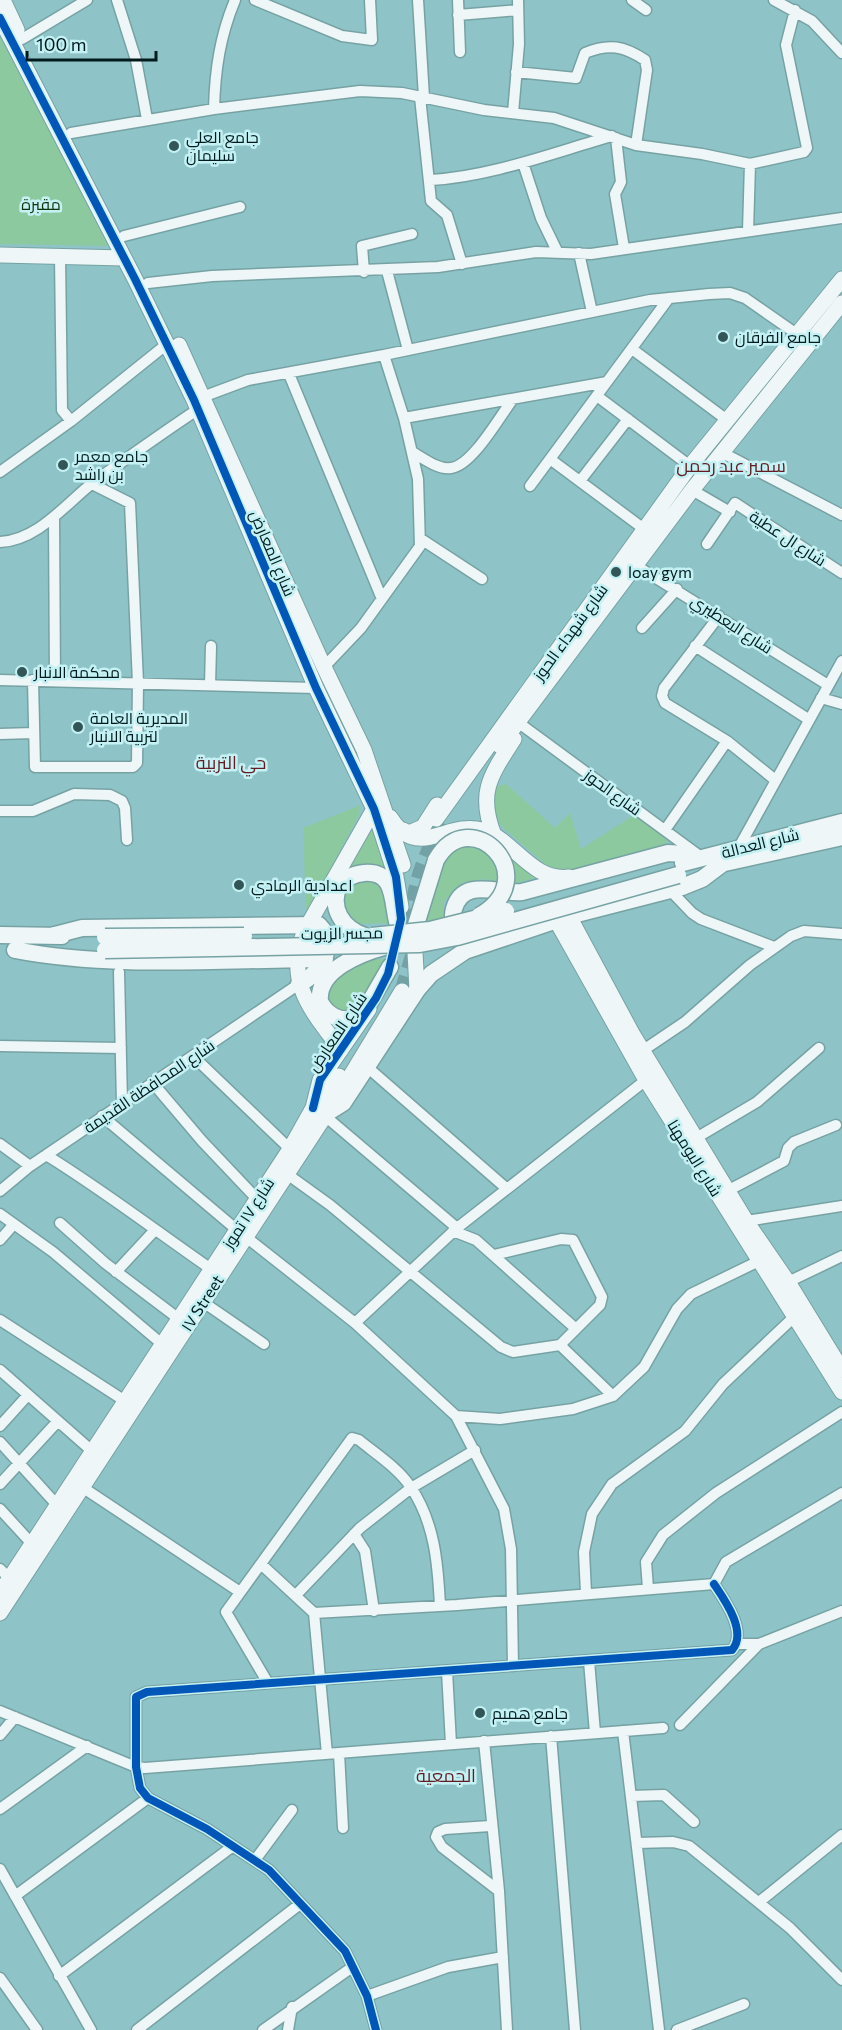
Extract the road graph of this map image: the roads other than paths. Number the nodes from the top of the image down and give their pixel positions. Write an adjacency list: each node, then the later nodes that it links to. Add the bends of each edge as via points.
1 (3, 0): 16 (street, شارع المعارض)
2 (87, 0): 16 (street)
3 (117, 0): 23 (street, via 136,60)
4 (234, 0): 21 (street, via 221,38)
5 (255, 0): 10 (street, via 342,36 372,40)
6 (418, 0): 20 (street)
7 (458, 0): 14 (street)
8 (632, 0): 12 (street)
9 (774, 0): 13 (street)
10 (367, 1)
11 (518, 5): 14 (street); 19 (street)
12 (646, 10)
13 (795, 10): 18 (street, via 827,34); 28 (street, via 786,45 807,148)
14 (458, 15): 17 (street)
15 (0, 18): 40 (street, شارع المعارض)
16 (22, 39): 24 (street, شارع المعارض)
17 (460, 52)
18 (842, 53)
19 (516, 72): 22 (street); 26 (street, via 576,78 585,53 602,46 627,48 645,60 647,70)
20 (422, 97): 21 (street, via 360,91); 22 (street); 29 (street)
21 (214, 109): 23 (street)
22 (513, 113): 25 (street, via 554,118)
23 (147, 119): 24 (street)
24 (71, 133): 34 (street, شارع المعارض)
25 (614, 137): 26 (street); 27 (street); 35 (street, via 621,182 615,194)
26 (636, 145): 28 (street)
27 (523, 163): 29 (street, via 459,178); 36 (street, via 541,218)
28 (750, 165): 32 (street)
29 (431, 180): 41 (street, via 431,201 447,215)
30 (240, 207): 34 (street)
31 (842, 218): 32 (street)
32 (748, 231): 35 (street)
33 (412, 234): 43 (street, via 362,246)
34 (124, 236): 45 (street, شارع المعارض)
35 (624, 248): 37 (street)
36 (557, 251): 37 (street); 41 (street)
37 (579, 253): 48 (street)
38 (0, 255): 39 (street)
39 (60, 256): 40 (street); 62 (street, via 62,410)
40 (124, 258): 50 (street, شارع المعارض)
41 (462, 264): 42 (street)
42 (387, 271): 43 (street); 52 (street)
43 (364, 272): 45 (street, via 212,276)
44 (842, 279): 49 (street, شارع شهداء الحوز)
45 (148, 283): 58 (street, شارع المعارض)
46 (669, 298): 48 (street); 49 (street, via 730,292 745,298); 51 (street)
47 (840, 308): 49 (street, شارع شهداء الحوز)
48 (592, 312): 52 (street)
49 (803, 339): 61 (street, شارع شهداء الحوز); 64 (street, شارع شهداء الحوز)
50 (167, 344): 58 (street, شارع المعارض); 62 (street)
51 (632, 349): 55 (street); 61 (street)
52 (408, 350): 53 (street)
53 (384, 355): 54 (street); 59 (street)
54 (289, 374): 58 (street, via 248,380); 83 (street)
55 (607, 382): 56 (street); 57 (street)
56 (597, 396): 60 (street); 65 (street)
57 (513, 399): 59 (street); 63 (street, via 461,465 440,467)
58 (198, 402): 69 (street); 89 (street, شارع المعارض); 96 (street, شارع المعارض)
59 (404, 418): 63 (street)
60 (628, 419): 66 (street); 68 (street)
61 (727, 420): 66 (street, شارع شهداء الحوز)
62 (71, 421): 67 (street)
63 (412, 452): 76 (street, via 418,479)
64 (722, 452): 71 (street, شارع شهداء الحوز); 73 (street)
65 (550, 459): 68 (street); 70 (street)
66 (690, 466): 75 (street, شارع شهداء الحوز)
67 (0, 472)
68 (580, 481): 75 (street)
69 (92, 484): 74 (street); 93 (street, via 130,503)
70 (530, 486)
71 (692, 490): 72 (street, شارع ال عطية); 79 (street, شارع شهداء الحوز)
72 (732, 507): 78 (street); 80 (street, شارع ال عطية)
73 (842, 515)
74 (54, 517): 77 (street, via 24,537); 92 (street)
75 (644, 529): 79 (street, شارع شهداء الحوز)
76 (421, 539): 81 (street); 83 (street)
77 (0, 542)
78 (707, 544)
79 (628, 568): 82 (street, شارع البعطيري); 97 (street, شارع شهداء الحوز)
80 (842, 573)
81 (482, 579)
82 (677, 589): 84 (street, شارع البعطيري); 85 (street)
83 (382, 599): 89 (street, via 362,628)
84 (719, 616): 87 (street); 95 (street, شارع البعطيري)
85 (642, 628)
86 (211, 646): 94 (street)
87 (695, 646): 100 (street); 104 (street, via 662,696 665,703)
88 (842, 661): 95 (street)
89 (324, 667): 105 (street, شارع المعارض)
90 (0, 680): 91 (street)
91 (33, 680): 92 (street); 102 (street)
92 (55, 681): 93 (street)
93 (138, 683): 94 (street); 102 (street, via 139,759 133,767 38,769 33,765)
94 (210, 685): 96 (street)
95 (828, 686): 98 (street)
96 (316, 688): 106 (street, شارع المعارض)
97 (536, 688): 101 (street, via 533,710); 110 (street, شارع شهداء الحوز); 112 (street, via 502,709 423,827 408,833)
98 (821, 698): 99 (street); 100 (street)
99 (842, 704)
100 (808, 719): 107 (street)
101 (523, 726): 113 (street, شارع الحوز); 114 (street, via 488,784 485,804)
102 (33, 733): 103 (street)
103 (0, 734)
104 (727, 741): 107 (street); 113 (street)
105 (364, 750): 106 (street); 108 (street, شارع المعارض)
106 (348, 753): 108 (street, شارع المعارض)
107 (774, 779): 117 (street)
108 (379, 808): 112 (street); 125 (street); 126 (street, شارع المعارض, via 402,863)
109 (0, 811): 116 (street, via 33,811 74,794 110,795 122,801 125,808)
110 (440, 821)
111 (842, 822): 117 (main road, شارع العدالة)
112 (399, 828): 114 (street, via 409,836 425,839 468,828)
113 (665, 830): 118 (street, شارع الحوز)
114 (494, 835): 121 (street, via 547,875)
115 (842, 837): 119 (main road, شارع العدالة)
116 (127, 840)
117 (738, 849): 118 (main road, شارع العدالة)
118 (698, 859): 120 (main road, شارع العدالة); 121 (main road, via 668,853)
119 (722, 864): 120 (main road, شارع العدالة); 122 (main road, via 702,879)
120 (678, 870): 124 (main road, مجسر الزيوت, bridge); 133 (main road, مجسر الزيوت, bridge, via 457,937)
121 (591, 875): 132 (main road, via 522,892 482,888 467,892 456,903 454,924 463,938)
122 (670, 890): 123 (main road); 134 (street, via 700,919)
123 (562, 918): 132 (main road); 136 (street, شارع البومهنا)
124 (473, 920): 126 (main road, bridge, via 489,909 507,876 502,857 488,843 468,838 449,845 436,860); 130 (main road, مجسر الزيوت, bridge, via 407,933)
125 (309, 924): 129 (main road, via 82,928); 137 (street); 138 (main road, via 328,934)
126 (407, 931): 130 (main road, via 393,893 381,876 365,873 342,881 335,897 339,916 352,930); 139 (street, شارع المعارض); 142 (street, شارع المعارض)
127 (842, 934): 134 (street, via 804,931)
128 (0, 935): 129 (main road)
129 (51, 936): 131 (main road)
130 (365, 936): 131 (main road, مجسر الزيوت, bridge)
131 (105, 944): 133 (main road, مجسر الزيوت, bridge); 135 (main road)
132 (483, 944): 142 (main road, via 457,955)
133 (388, 946): 138 (main road)
134 (774, 947): 147 (street, via 686,1022)
135 (8, 950): 137 (main road, via 101,960)
136 (583, 956): 147 (street, شارع البومهنا); 150 (street, شارع البومهنا)
137 (298, 959): 138 (main road); 141 (street)
138 (328, 966): 139 (main road, via 320,987 320,1002 335,1018 351,1020 364,1012); 141 (main road)
139 (390, 968): 146 (street, شارع المعارض)
140 (119, 972): 144 (street)
141 (299, 984): 146 (street, via 308,1005); 148 (street, شارع المحافظة القديمة)
142 (405, 989): 149 (main road); 153 (street, ١٧ Street)
143 (0, 1046): 144 (street)
144 (121, 1048): 152 (street)
145 (819, 1048): 156 (street, via 757,1102)
146 (341, 1050): 153 (street, شارع المعارض, via 318,1085)
147 (642, 1051): 156 (street, شارع البومهنا)
148 (194, 1057): 151 (street, شارع المحافظة القديمة); 158 (street)
149 (366, 1066): 153 (main road, via 343,1103); 163 (street)
150 (646, 1080): 156 (street, شارع البومهنا); 163 (street)
151 (152, 1082): 152 (street, شارع المحافظة القديمة); 166 (street)
152 (122, 1102): 154 (street, شارع المحافظة القديمة)
153 (322, 1112): 158 (street, شارع ١٧ تموز); 161 (street, ١٧ Street); 172 (street)
154 (102, 1116): 159 (street, شارع المحافظة القديمة); 174 (street)
155 (836, 1125): 164 (street, via 794,1142 784,1161)
156 (692, 1141): 164 (street, شارع البومهنا); 178 (street, شارع البومهنا)
157 (0, 1144): 160 (street)
158 (290, 1149): 162 (street, شارع ١٧ تموز)
159 (46, 1155): 160 (street, شارع المحافظة القديمة); 173 (street, via 98,1187)
160 (30, 1166): 165 (street, شارع المحافظة القديمة)
161 (287, 1174): 162 (street, ١٧ Street); 180 (street, via 330,1204)
162 (272, 1186): 166 (street, شارع ١٧ تموز); 174 (street, ١٧ Street)
163 (506, 1188): 172 (street)
164 (729, 1190): 169 (street, شارع البومهنا)
165 (0, 1191)
166 (257, 1199): 174 (street, شارع ١٧ تموز)
167 (842, 1206): 169 (street)
168 (0, 1214): 171 (street)
169 (746, 1221): 182 (street, شارع البومهنا)
170 (60, 1223): 181 (street)
171 (14, 1224): 175 (street); 189 (street)
172 (455, 1230): 176 (street); 180 (street)
173 (154, 1231): 179 (street); 181 (street)
174 (242, 1233): 179 (street, شارع ١٧ تموز); 183 (street, ١٧ Street); 187 (street)
175 (0, 1240)
176 (494, 1255): 188 (street); 188 (street, via 561,1239 573,1240 602,1297 600,1305)
177 (842, 1256): 182 (street)
178 (759, 1260): 184 (street, شارع البومهنا); 196 (street, via 691,1294 677,1308 644,1367)
179 (211, 1269): 185 (street, شارع ١٧ تموز)
180 (410, 1271): 187 (street); 191 (street, via 501,1347 513,1352)
181 (116, 1272): 185 (street)
182 (788, 1282): 193 (street, شارع البومهنا)
183 (203, 1302): 190 (street); 207 (street, ١٧ Street)
184 (794, 1317): 194 (street, شارع البومهنا); 220 (street, via 723,1384 685,1431 612,1484 592,1514 584,1552)
185 (179, 1319): 189 (street, شارع ١٧ تموز)
186 (0, 1320): 197 (street)
187 (355, 1323): 199 (street)
188 (575, 1328): 191 (street)
189 (162, 1344): 197 (street, شارع ١٧ تموز)
190 (264, 1344)
191 (560, 1345): 196 (street)
192 (0, 1370): 195 (street)
193 (842, 1370)
194 (842, 1392)
195 (28, 1395): 200 (street); 201 (street)
196 (614, 1396): 199 (street, via 573,1409 500,1419)
197 (125, 1401): 204 (street, شارع ١٧ تموز)
198 (842, 1412): 217 (street, via 716,1493 663,1535 646,1562)
199 (456, 1416): 203 (street)
200 (58, 1421): 204 (street); 205 (street)
201 (0, 1426)
202 (0, 1442): 205 (street)
203 (475, 1450): 208 (street); 222 (street, via 504,1509 511,1549)
204 (92, 1451): 210 (street, شارع ١٧ تموز)
205 (20, 1464): 206 (street); 210 (street)
206 (0, 1484)
207 (82, 1487): 218 (street); 226 (street, ١٧ Street)
208 (411, 1488): 212 (street); 214 (street, via 400,1474 352,1438); 223 (street, via 433,1536)
209 (842, 1493): 216 (street, via 726,1563)
210 (57, 1505): 213 (street, شارع ١٧ تموز)
211 (0, 1509): 213 (street)
212 (354, 1534): 221 (street); 224 (street, via 365,1551)
213 (32, 1544): 215 (street, شارع ١٧ تموز)
214 (262, 1565): 218 (street); 221 (street)
215 (5, 1573): 219 (street, شارع ١٧ تموز)
216 (714, 1584): 217 (street); 228 (street, via 734,1615)
217 (648, 1588): 220 (street)
218 (240, 1592): 234 (street, via 226,1612)
219 (0, 1593)
220 (586, 1593): 222 (street)
221 (296, 1595): 227 (street)
222 (511, 1600): 223 (street); 231 (street)
223 (440, 1606): 224 (street)
224 (374, 1611): 227 (street)
225 (842, 1611): 229 (street)
226 (0, 1613)
227 (314, 1613): 233 (street)
228 (736, 1644): 229 (street); 230 (street, via 732,1650)
229 (759, 1644): 237 (street)
230 (588, 1661): 231 (street); 240 (street)
231 (513, 1666): 232 (street)
232 (447, 1671): 233 (street); 244 (street)
233 (322, 1680): 234 (street); 246 (street)
234 (268, 1683): 247 (street, via 147,1692 136,1697)
235 (0, 1711): 236 (street)
236 (15, 1717): 241 (street); 245 (street)
237 (680, 1725)
238 (663, 1728): 239 (street)
239 (623, 1731): 240 (street); 248 (street)
240 (595, 1733): 242 (street)
241 (0, 1735)
242 (551, 1736): 243 (street); 279 (street)
243 (484, 1741): 244 (street); 253 (street)
244 (451, 1744): 246 (street)
245 (87, 1746): 247 (street); 250 (street)
246 (333, 1753): 247 (street); 254 (street)
247 (136, 1767): 249 (street, via 140,1788)
248 (631, 1796): 252 (street, via 664,1795); 256 (street)
249 (148, 1798): 257 (street); 261 (street)
250 (0, 1809)
251 (292, 1810): 258 (street)
252 (694, 1822)
253 (490, 1826): 260 (street); 260 (street, via 445,1829 436,1837 442,1847)
254 (343, 1828)
255 (842, 1835): 262 (street)
256 (637, 1843): 262 (street, via 673,1842 689,1846); 280 (street)
257 (233, 1846): 258 (street); 266 (street)
258 (255, 1860): 263 (street)
259 (2, 1877): 261 (street)
260 (499, 1891): 264 (street)
261 (15, 1896): 266 (street)
262 (759, 1902): 268 (street)
263 (300, 1904): 265 (street, via 345,1951); 274 (street)
264 (503, 1957): 269 (street, via 448,1967); 278 (street)
265 (351, 1968): 269 (street); 271 (street)
266 (59, 1976): 273 (street)
267 (0, 1978): 272 (street)
268 (842, 1980)
269 (367, 1996): 277 (street)
270 (744, 2004): 281 (street)
271 (292, 2007): 275 (street); 276 (street)
272 (37, 2030)
273 (91, 2030)
274 (137, 2030)
275 (263, 2030)
276 (288, 2030)
277 (376, 2030)
278 (507, 2030)
279 (574, 2030)
280 (659, 2030)
281 (677, 2030)

